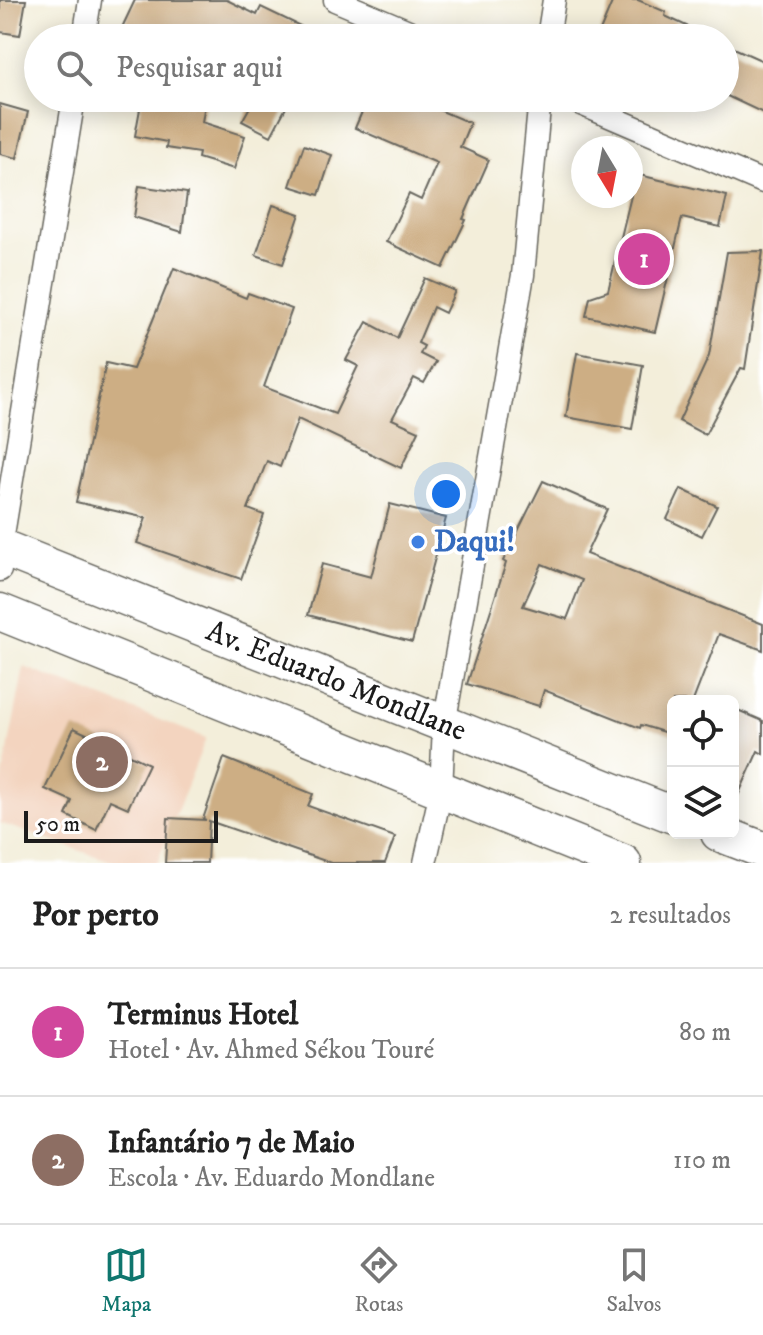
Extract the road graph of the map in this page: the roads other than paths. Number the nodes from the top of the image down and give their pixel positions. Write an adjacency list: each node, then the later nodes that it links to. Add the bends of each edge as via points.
1 (90, 0): 4 (street)
2 (335, 0): 5 (street)
3 (554, 0): 6 (street)
4 (86, 24)
5 (392, 24)
6 (550, 24)
7 (72, 112): 11 (street)
8 (539, 112): 14 (street, via 523,275)
9 (600, 112): 10 (street)
10 (763, 182)
11 (0, 547): 12 (street); 14 (main road, Av. Eduardo Mondlane)
12 (0, 570)
13 (0, 612): 15 (main road, Av. Eduardo Mondlane)
14 (444, 725): 15 (street); 16 (main road, Av. Eduardo Mondlane)
15 (441, 791): 19 (street); 20 (main road, Av. Eduardo Mondlane)
16 (667, 813)
17 (735, 839): 18 (main road)
18 (763, 850)
19 (425, 863)
20 (623, 863)

